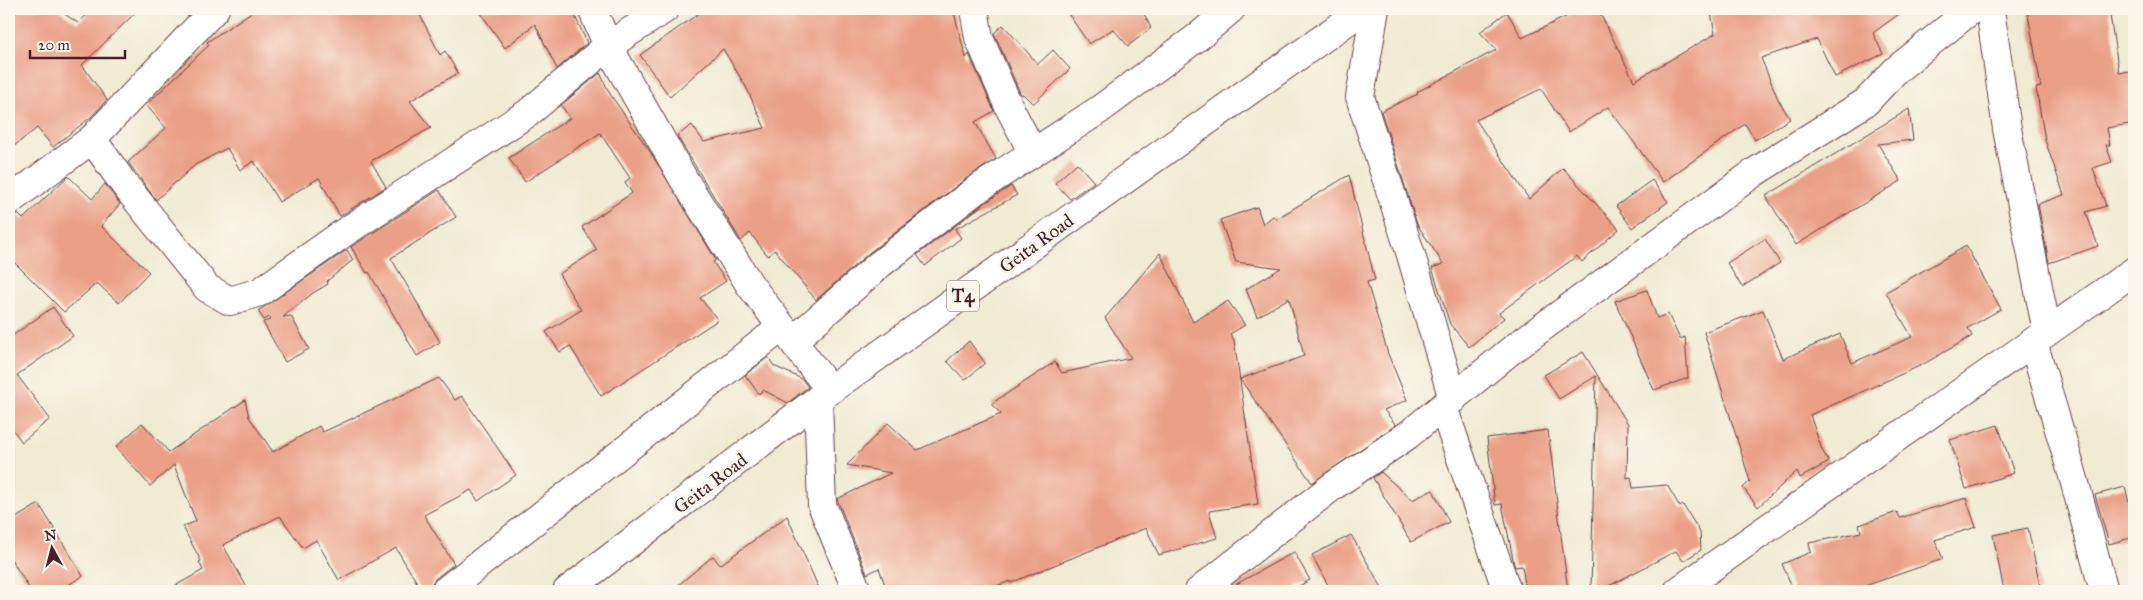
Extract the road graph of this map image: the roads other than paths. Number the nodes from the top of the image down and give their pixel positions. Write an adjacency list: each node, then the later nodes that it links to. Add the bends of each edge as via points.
1 (215, 9): 11 (main road)
2 (592, 9): 10 (main road)
3 (665, 9): 10 (main road)
4 (974, 9): 12 (main road, via 979,38)
5 (1231, 9): 12 (main road, via 1099,110)
6 (1364, 9): 17 (main road, Geita Road / T4)
7 (1375, 9): 18 (main road, via 1360,97 1411,255)
8 (1972, 9): 18 (main road, via 1896,70 1866,102 1755,172 1514,348)
9 (1990, 9): 16 (main road)
10 (608, 46): 11 (main road, via 528,113 345,232 260,292 230,301 207,288); 15 (main road, via 683,178 750,285)
11 (92, 139): 13 (main road)
12 (1033, 153): 15 (main road, via 976,190)
13 (9, 201)
14 (2134, 271): 16 (main road)
15 (788, 334): 17 (main road); 19 (main road)
16 (2040, 337): 24 (main road); 25 (main road)
17 (824, 396): 20 (main road, Geita Road / T4); 21 (main road, via 822,505)
18 (1448, 403): 22 (main road, via 1408,435 1333,486); 23 (main road)
19 (445, 591)
20 (567, 591)
21 (857, 591)
22 (1199, 591)
23 (1507, 591)
24 (1678, 591)
25 (2104, 591)

